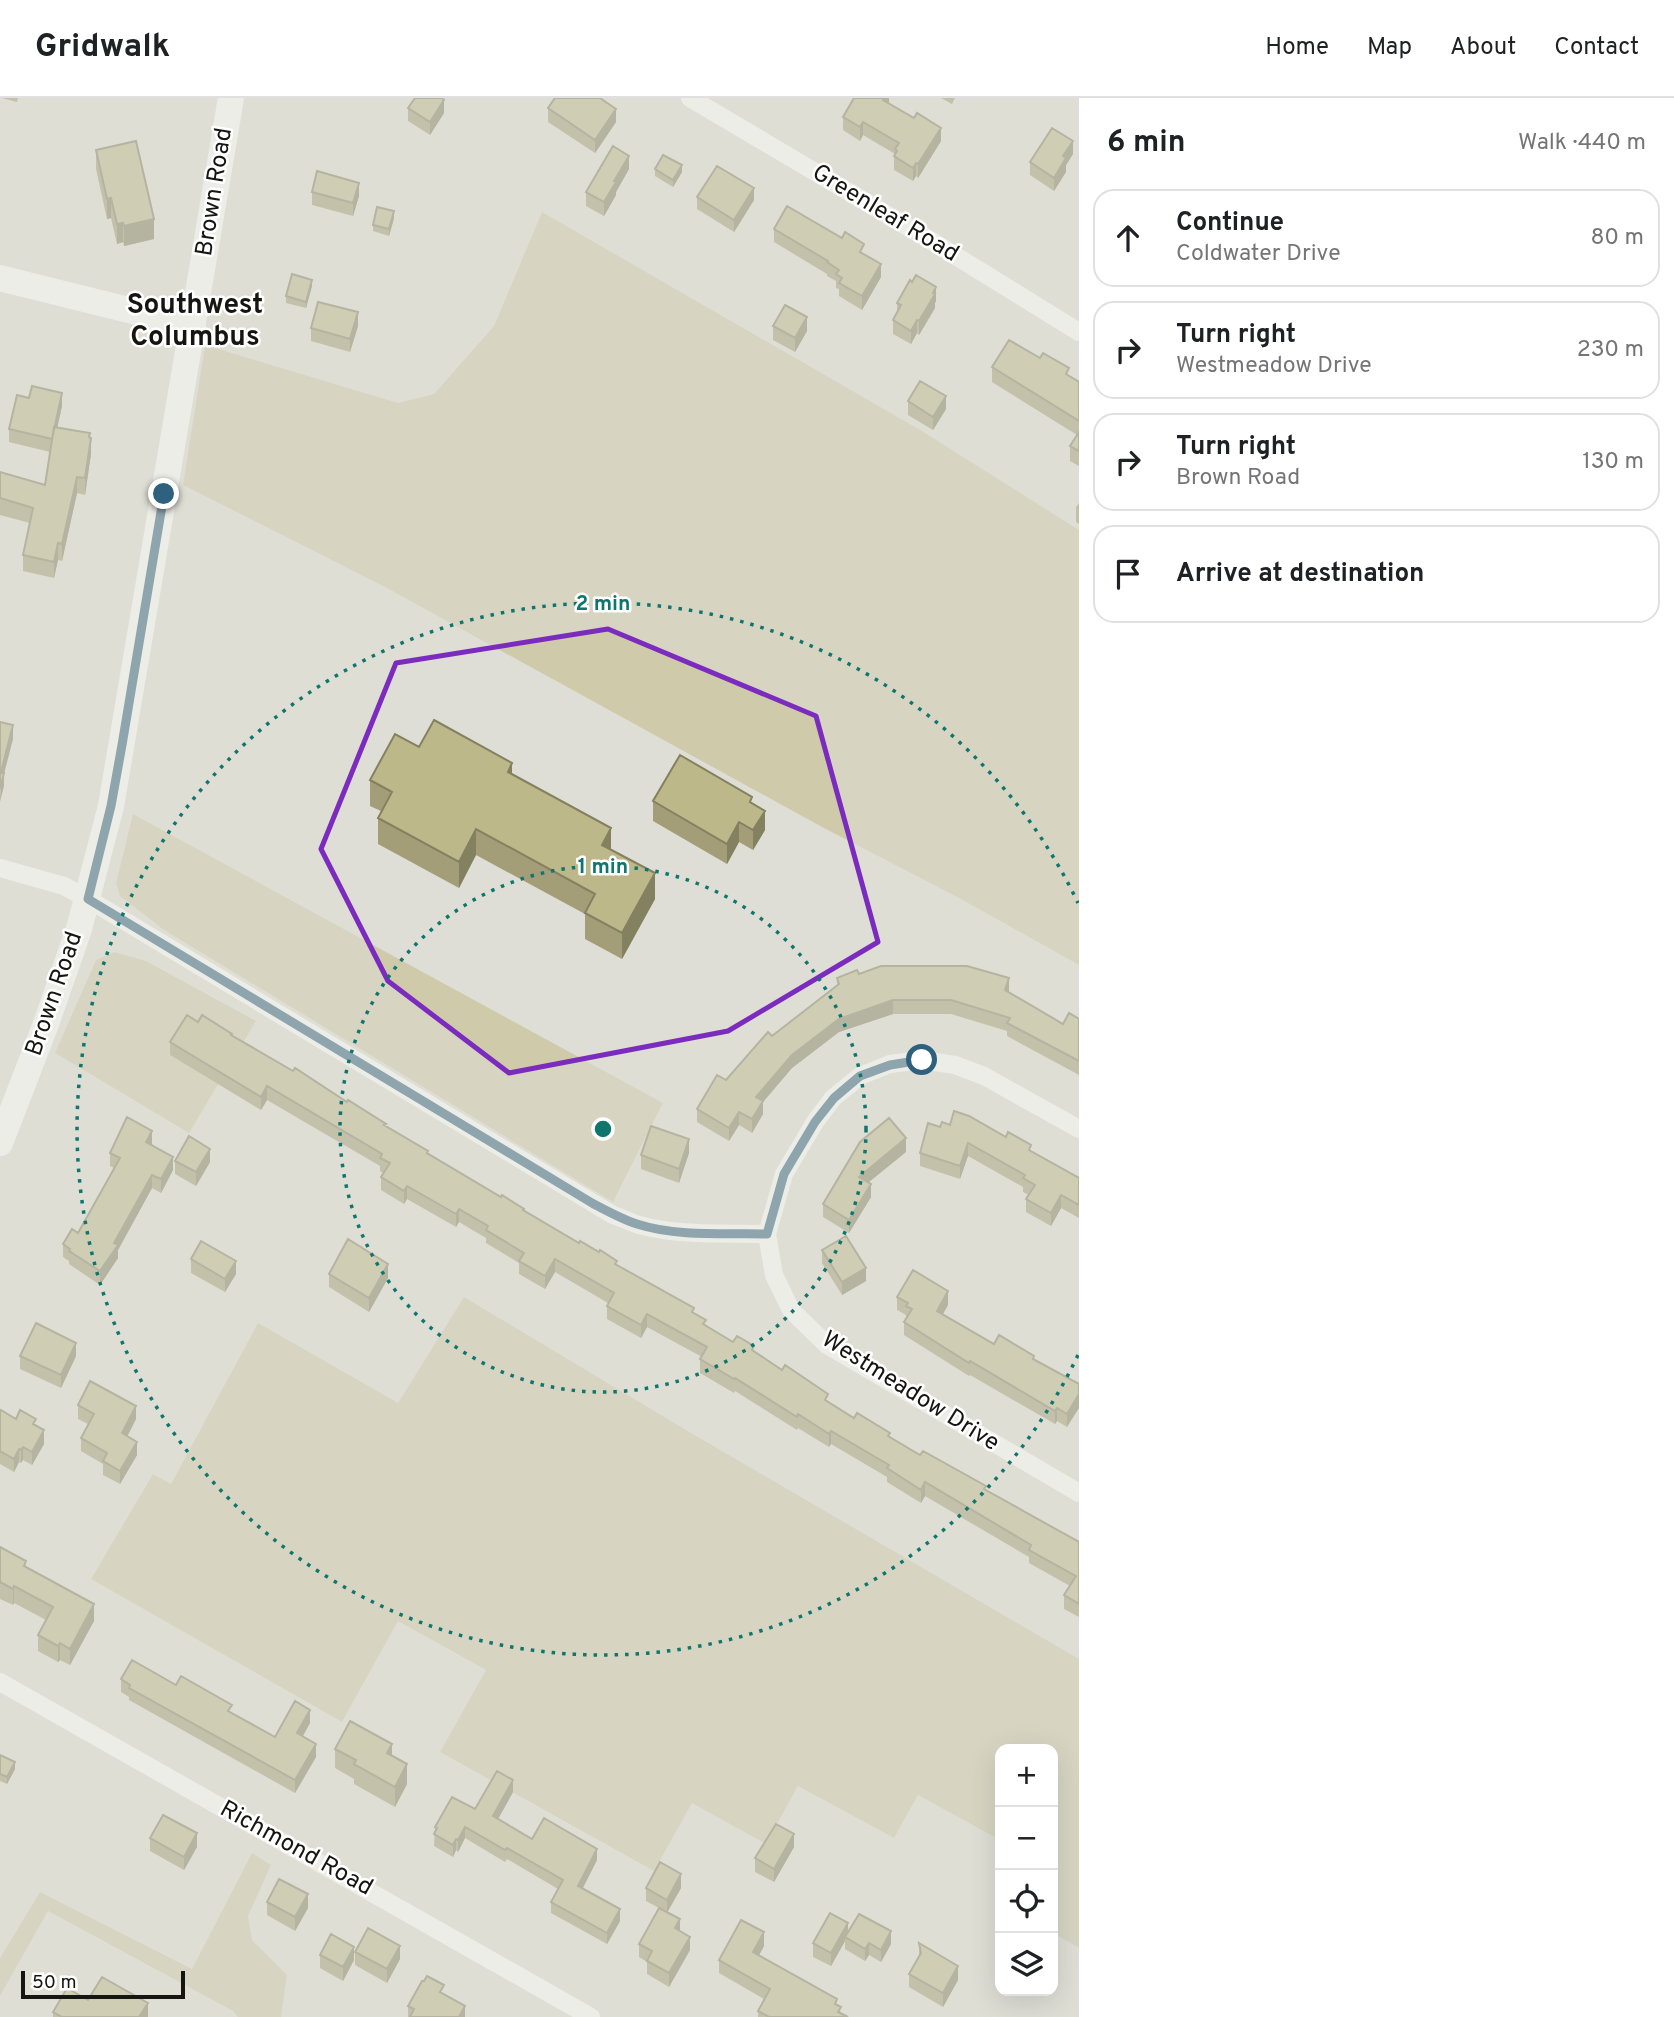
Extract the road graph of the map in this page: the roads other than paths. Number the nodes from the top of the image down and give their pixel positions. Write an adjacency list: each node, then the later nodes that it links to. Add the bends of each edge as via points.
1 (231, 98): 4 (main road, Brown Road)
2 (690, 98): 5 (street, Greenleaf Road)
3 (0, 278): 4 (main road)
4 (193, 326): 7 (main road, Brown Road, via 111,806)
5 (1079, 332)
6 (0, 868): 7 (street, via 64,886)
7 (88, 899): 9 (main road, Brown Road); 10 (street, via 613,1215 661,1229)
8 (1079, 1129): 10 (street, via 984,1076 955,1065 922,1060 890,1065 860,1076 815,1122 784,1174)
9 (0, 1143)
10 (767, 1234): 11 (street, Westmeadow Drive, via 774,1275 791,1310 827,1345)
11 (1079, 1493)
12 (0, 1682): 13 (street, Richmond Road)
13 (591, 2017)

